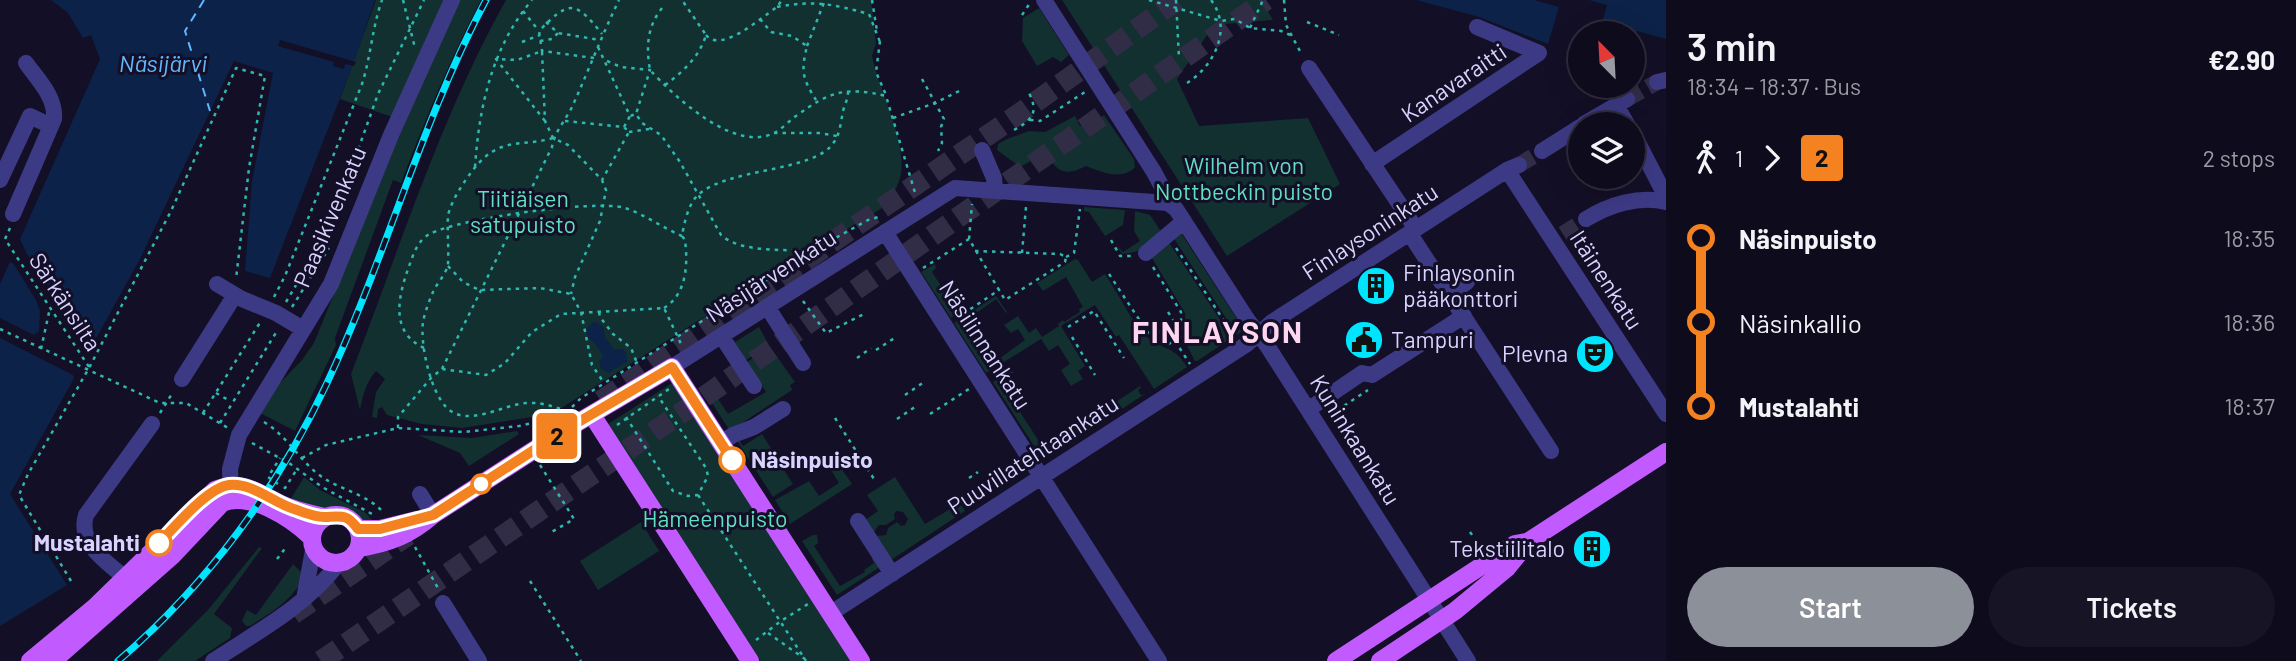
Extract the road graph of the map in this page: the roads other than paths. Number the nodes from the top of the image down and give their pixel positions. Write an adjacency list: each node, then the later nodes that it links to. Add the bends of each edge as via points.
1 (452, 0): 31 (street, Paasikivenkatu, via 391,135 340,266)
2 (1044, 0): 18 (street, Kuninkaankatu, via 1154,172)
3 (1477, 27): 13 (street, Kanavaraitti, via 1539,53)
4 (26, 63): 8 (street, via 55,107)
5 (1309, 68): 13 (street)
6 (1604, 112): 7 (street, via 1621,102)
7 (1624, 112)
8 (51, 126): 15 (street, via 30,116); 19 (street)
9 (1568, 134): 11 (street)
10 (982, 150): 16 (street)
11 (1542, 150)
12 (1645, 157): 17 (street)
13 (1372, 164): 23 (street)
14 (1513, 167): 23 (street, Finlaysoninkatu); 40 (street, Itäinenkatu)
15 (0, 180)
16 (995, 189): 18 (street, Näsijärvenkatu); 22 (street, Näsijärvenkatu, via 955,188)
17 (1666, 199): 20 (street, via 1617,204)
18 (1166, 203): 21 (street, Kuninkaankatu)
19 (13, 214)
20 (1586, 219)
21 (1184, 221): 24 (street); 32 (street, Kuninkaankatu)
22 (886, 232): 29 (street, Näsijärvenkatu, via 794,300); 46 (street, Näsilinnankatu)
23 (1413, 232): 27 (street); 32 (street, Finlaysoninkatu)
24 (1146, 253)
25 (1467, 282): 27 (street)
26 (217, 284): 28 (street)
27 (1449, 294): 30 (street)
28 (235, 295): 31 (street); 36 (street)
29 (768, 307): 33 (street, Näsijärvenkatu); 34 (street)
30 (1464, 316): 39 (street, via 1372,375 1363,373); 44 (street)
31 (303, 329): 47 (street, Paasikivenkatu, via 239,435)
32 (1258, 334): 39 (street, Kuninkaankatu); 46 (street, Puuvillatehtaankatu)
33 (722, 337): 35 (street, Näsijärvenkatu); 37 (street)
34 (803, 363)
35 (672, 367): 41 (main road, Näsijärvenkatu); 43 (main road)
36 (181, 379)
37 (754, 386)
38 (783, 409): 43 (street)
39 (1320, 412): 60 (street, Kuninkaankatu)
40 (1666, 414)
41 (592, 415): 49 (main road, Näsijärvenkatu); 64 (main road)
42 (152, 424): 58 (street, via 83,523 86,539)
43 (721, 443): 62 (main road)
44 (1551, 451)
45 (1666, 452): 53 (main road)
46 (1041, 476): 57 (street, Puuvillatehtaankatu); 70 (street, Näsilinnankatu)
47 (230, 492): 50 (main road, via 247,487 284,506); 54 (main road, via 301,527); 58 (main road, via 215,490 205,498)
48 (420, 494): 49 (street)
49 (433, 515): 52 (main road, Näsijärvenkatu, via 380,529); 55 (main road, Näsijärvenkatu, via 415,531)
50 (325, 517): 52 (main road, via 344,516); 54 (main road, via 318,522)
51 (858, 521): 57 (street)
52 (358, 529): 55 (main road)
53 (1529, 541): 60 (main road, via 1515,544); 63 (main road, via 1507,568)
54 (312, 544): 56 (main road, via 319,558); 59 (street)
55 (359, 548): 56 (main road)
56 (338, 564): 59 (street)
57 (892, 574): 62 (street, Puuvillatehtaankatu)
58 (130, 582): 65 (main road); 66 (main road, via 105,617)
59 (304, 599): 67 (street, via 242,633)
60 (1428, 601): 63 (street, Kuninkaankatu); 71 (main road)
61 (443, 603): 68 (street)
62 (831, 613): 69 (main road)
63 (1441, 621): 72 (main road); 73 (street, Kuninkaankatu)
64 (746, 655)
65 (30, 661)
66 (53, 661)
67 (213, 661)
68 (479, 661)
69 (861, 661)
70 (1159, 661)
71 (1336, 661)
72 (1380, 661)
73 (1468, 661)

